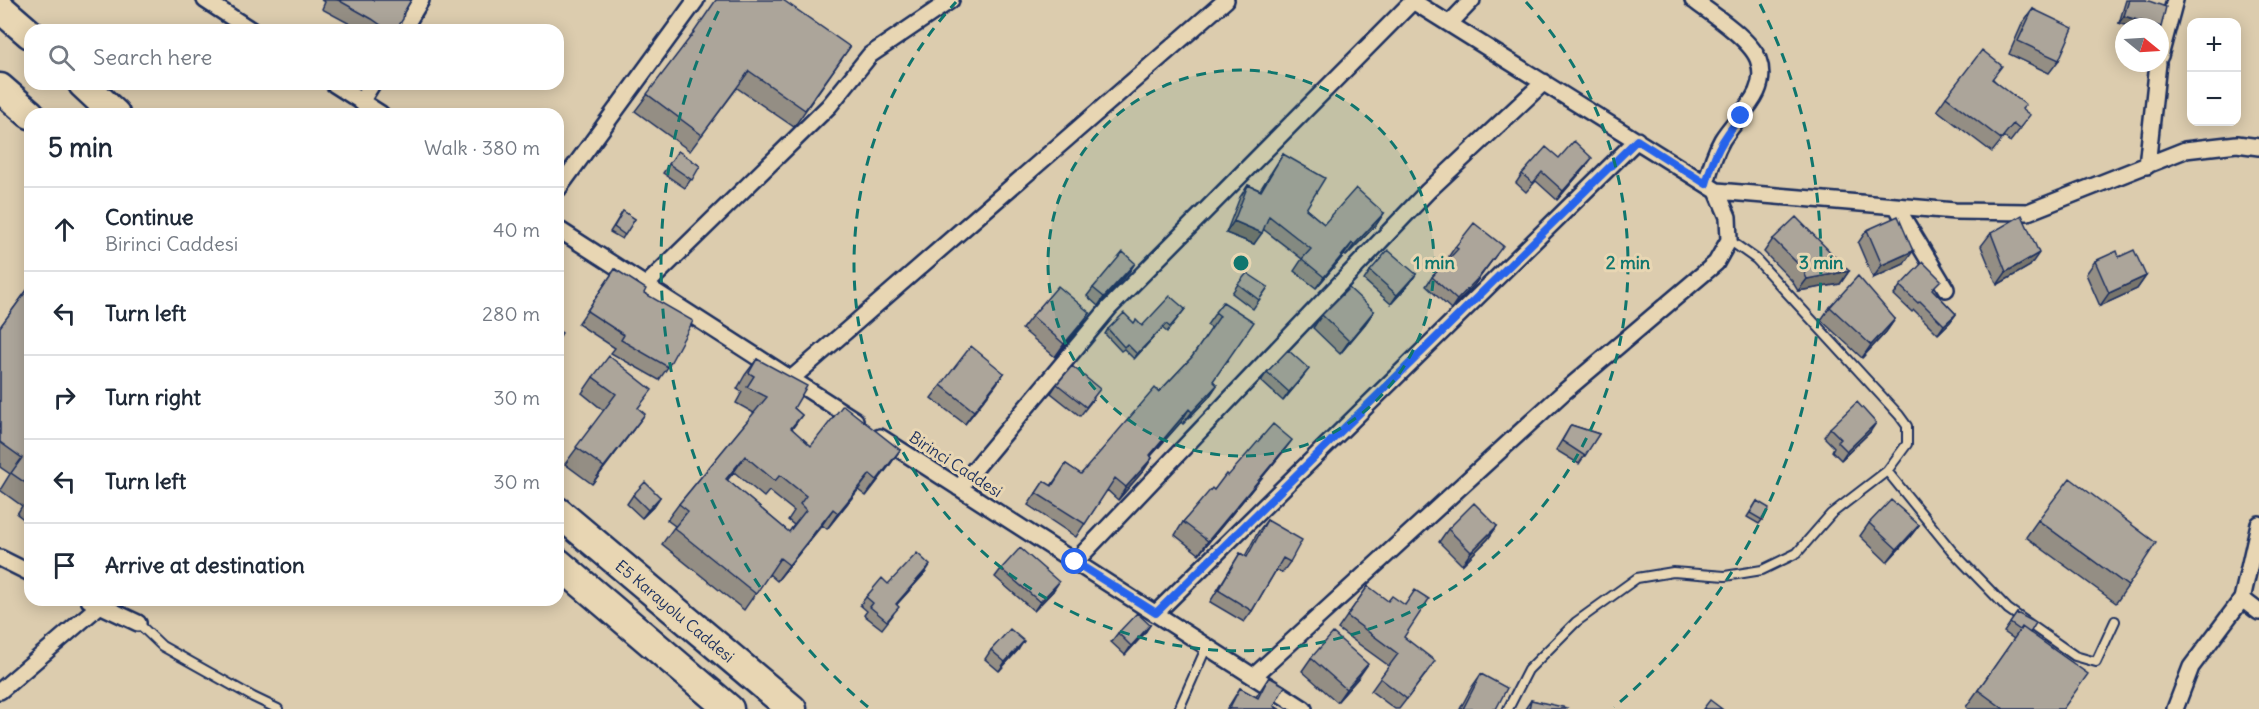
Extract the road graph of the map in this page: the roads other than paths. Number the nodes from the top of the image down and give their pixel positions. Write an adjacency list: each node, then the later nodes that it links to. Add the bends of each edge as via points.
1 (205, 0): 13 (street)
2 (421, 0): 14 (street)
3 (696, 0): 29 (street)
4 (951, 0): 34 (street, via 870,55 829,106)
5 (1226, 0): 36 (street)
6 (1472, 0): 12 (street)
7 (1693, 0): 30 (street, via 1746,43 1758,59 1760,70 1756,95 1714,156)
8 (2175, 0): 11 (street)
9 (1412, 1): 12 (street); 38 (street, via 1109,308)
10 (0, 8): 15 (highway)
11 (2169, 22)
12 (1450, 23): 17 (street)
13 (242, 24)
14 (407, 24)
15 (24, 29)
16 (2157, 72): 28 (street)
17 (1544, 82): 26 (street); 42 (street, via 1428,191)
18 (0, 88): 25 (highway)
19 (89, 90): 23 (highway)
20 (343, 90): 22 (street)
21 (368, 90): 22 (street)
22 (361, 102): 24 (street)
23 (109, 108)
24 (371, 108)
25 (24, 109)
26 (1637, 140): 30 (street); 49 (street)
27 (2259, 147): 28 (street, via 2237,144 2185,150)
28 (2146, 166): 31 (street, via 2028,212)
29 (564, 181)
30 (1711, 187): 31 (street); 33 (street, via 1728,217)
31 (1896, 206): 35 (street)
32 (564, 233): 34 (street, Birinci Caddesi)
33 (1729, 240): 37 (lane, via 1756,259 1907,426 1907,444); 53 (street, via 1716,263 1565,391)
34 (646, 285): 36 (street, Birinci Caddesi)
35 (1946, 289)
36 (791, 379): 38 (street, Birinci Caddesi)
37 (1887, 471): 50 (lane, via 1953,551 2008,609 2075,656 2096,662); 60 (lane, via 1831,514 1797,553 1762,570 1725,576 1673,572 1637,578 1576,622 1528,670)
38 (960, 488): 42 (street, Birinci Caddesi)
39 (564, 517): 57 (highway, E5 Karayolu Caddesi)
40 (2259, 524): 45 (street)
41 (0, 558): 44 (street)
42 (1075, 562): 49 (street, Birinci Caddesi)
43 (564, 568): 56 (highway)
44 (24, 570)
45 (2242, 599): 48 (street); 61 (street, via 2191,667)
46 (91, 606): 54 (street)
47 (101, 606): 51 (street)
48 (2259, 612)
49 (1156, 613): 52 (street, Birinci Caddesi)
50 (2115, 621)
51 (138, 622): 55 (lane, via 162,646)
52 (1208, 646): 53 (street, Birinci Caddesi); 58 (lane)
53 (1254, 676): 59 (street, Birinci Caddesi)
54 (0, 691)
55 (278, 709)
56 (729, 709)
57 (792, 709)
58 (1179, 709)
59 (1304, 709)
60 (1508, 709)
61 (2175, 709)

